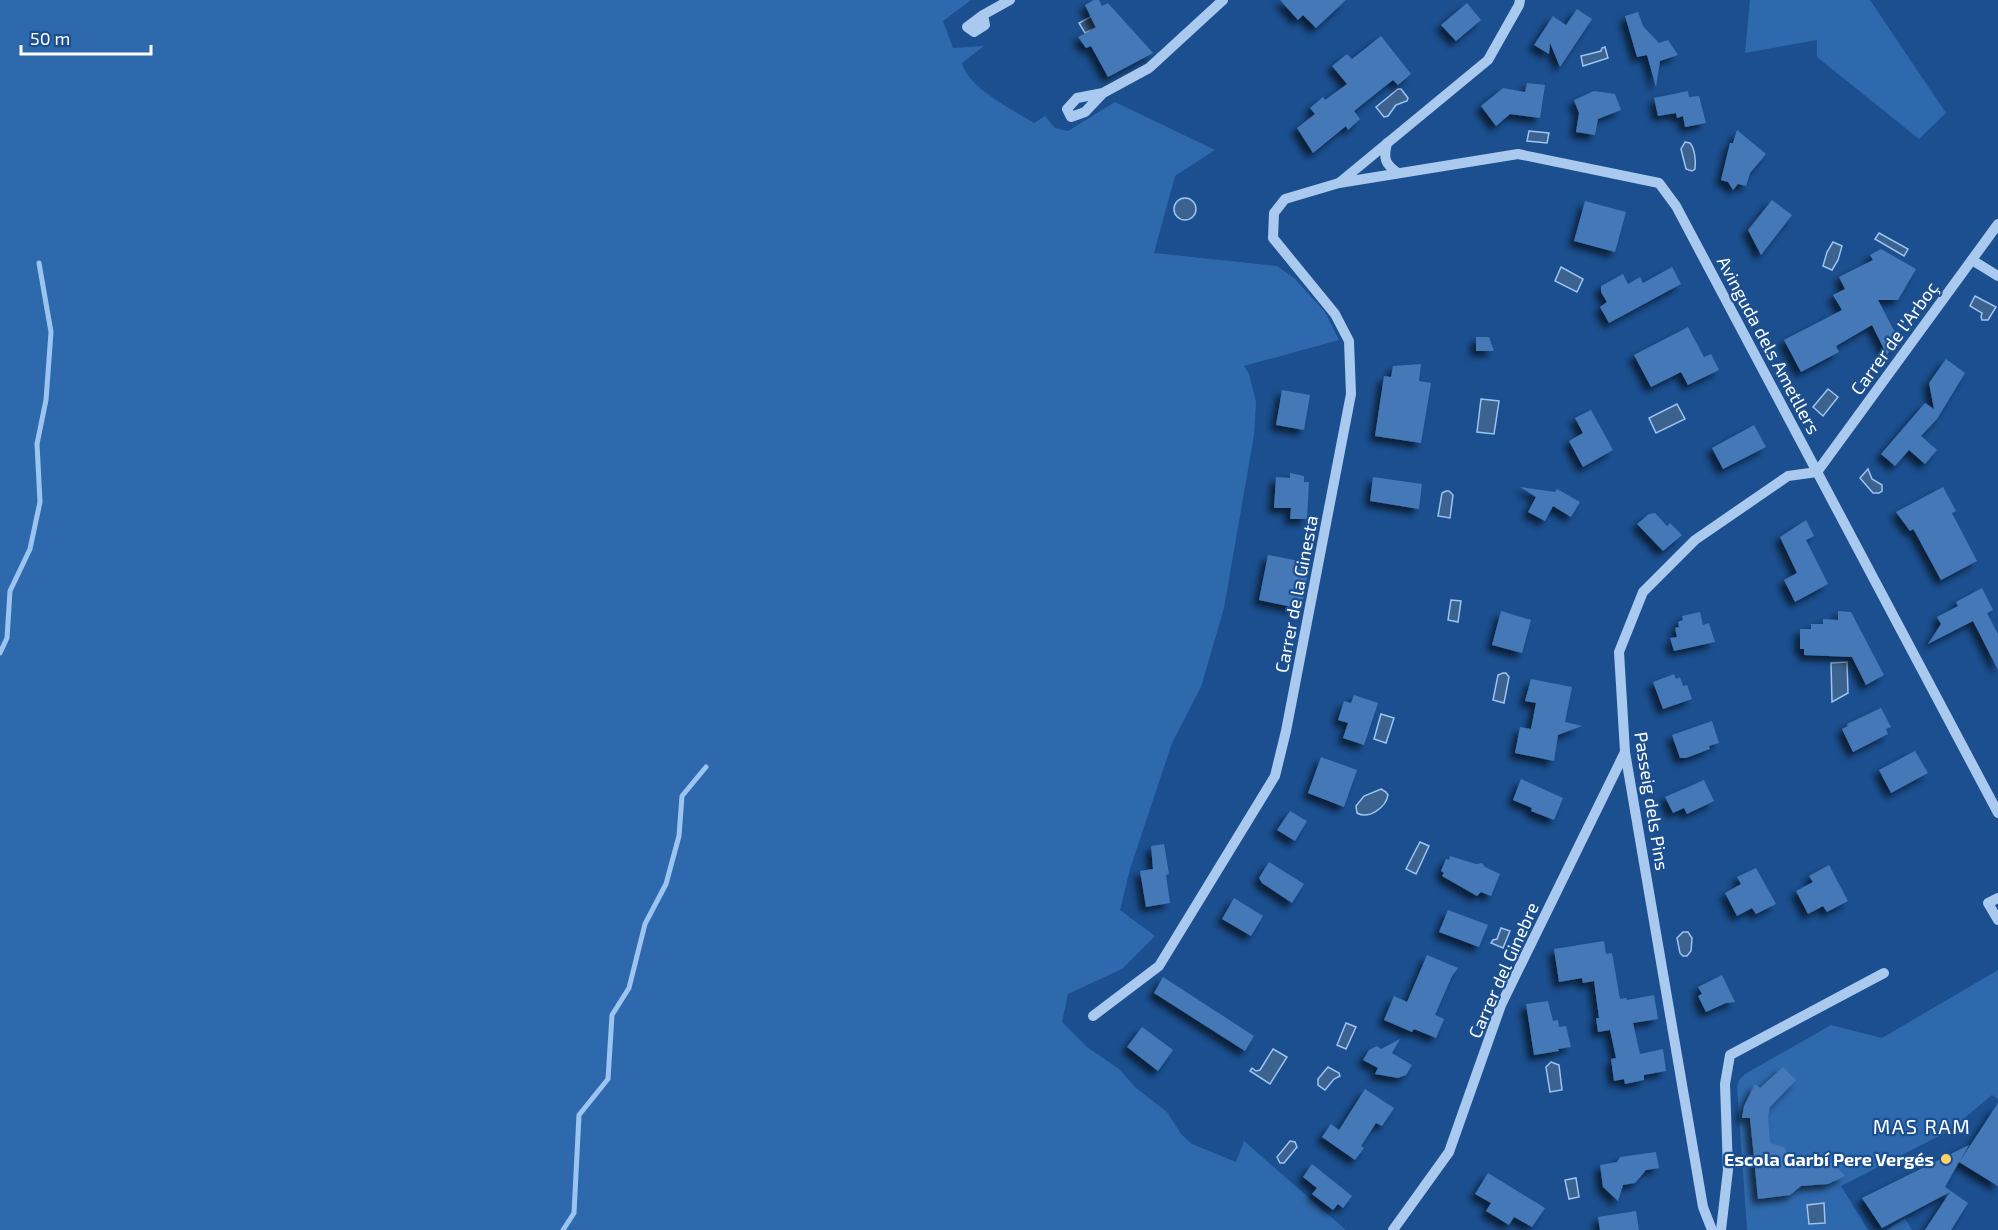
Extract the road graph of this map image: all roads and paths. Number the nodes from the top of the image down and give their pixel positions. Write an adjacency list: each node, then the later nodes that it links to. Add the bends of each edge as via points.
1 (1010, 0): 4 (street)
2 (1223, 0): 5 (street, via 1149,68)
3 (1520, 0): 6 (street, via 1488,60)
4 (983, 15)
5 (1103, 93)
6 (1387, 143): 7 (street, via 1386,163); 8 (street)
7 (1398, 173): 8 (street, Avinguda dels Ametllers); 12 (street, Avinguda dels Ametllers, via 1518,154 1659,183 1676,206)
8 (1339, 183): 18 (street, Carrer de la Ginesta, via 1285,199 1274,213 1273,238 1335,314 1349,340 1351,394 1275,776 1158,966)
9 (1998, 224): 10 (street, Carrer de l'Arboç)
10 (1972, 260): 11 (street); 12 (street, Carrer de l'Arboç)
11 (1998, 276)
12 (1817, 472): 13 (street, Passeig dels Pins, via 1788,476 1713,527 1643,592 1619,652); 14 (street, Avinguda dels Ametllers)
13 (1625, 752): 19 (street, Carrer del Ginebre, via 1502,1005 1449,1152); 20 (street, Passeig dels Pins, via 1703,1207)
14 (1998, 813)
15 (1998, 898): 16 (street, via 1988,903)
16 (1998, 920)
17 (1884, 974): 21 (street, via 1731,1055 1725,1084 1728,1170)
18 (1093, 1016)
19 (1393, 1230)
20 (1712, 1230)
21 (1721, 1230)

